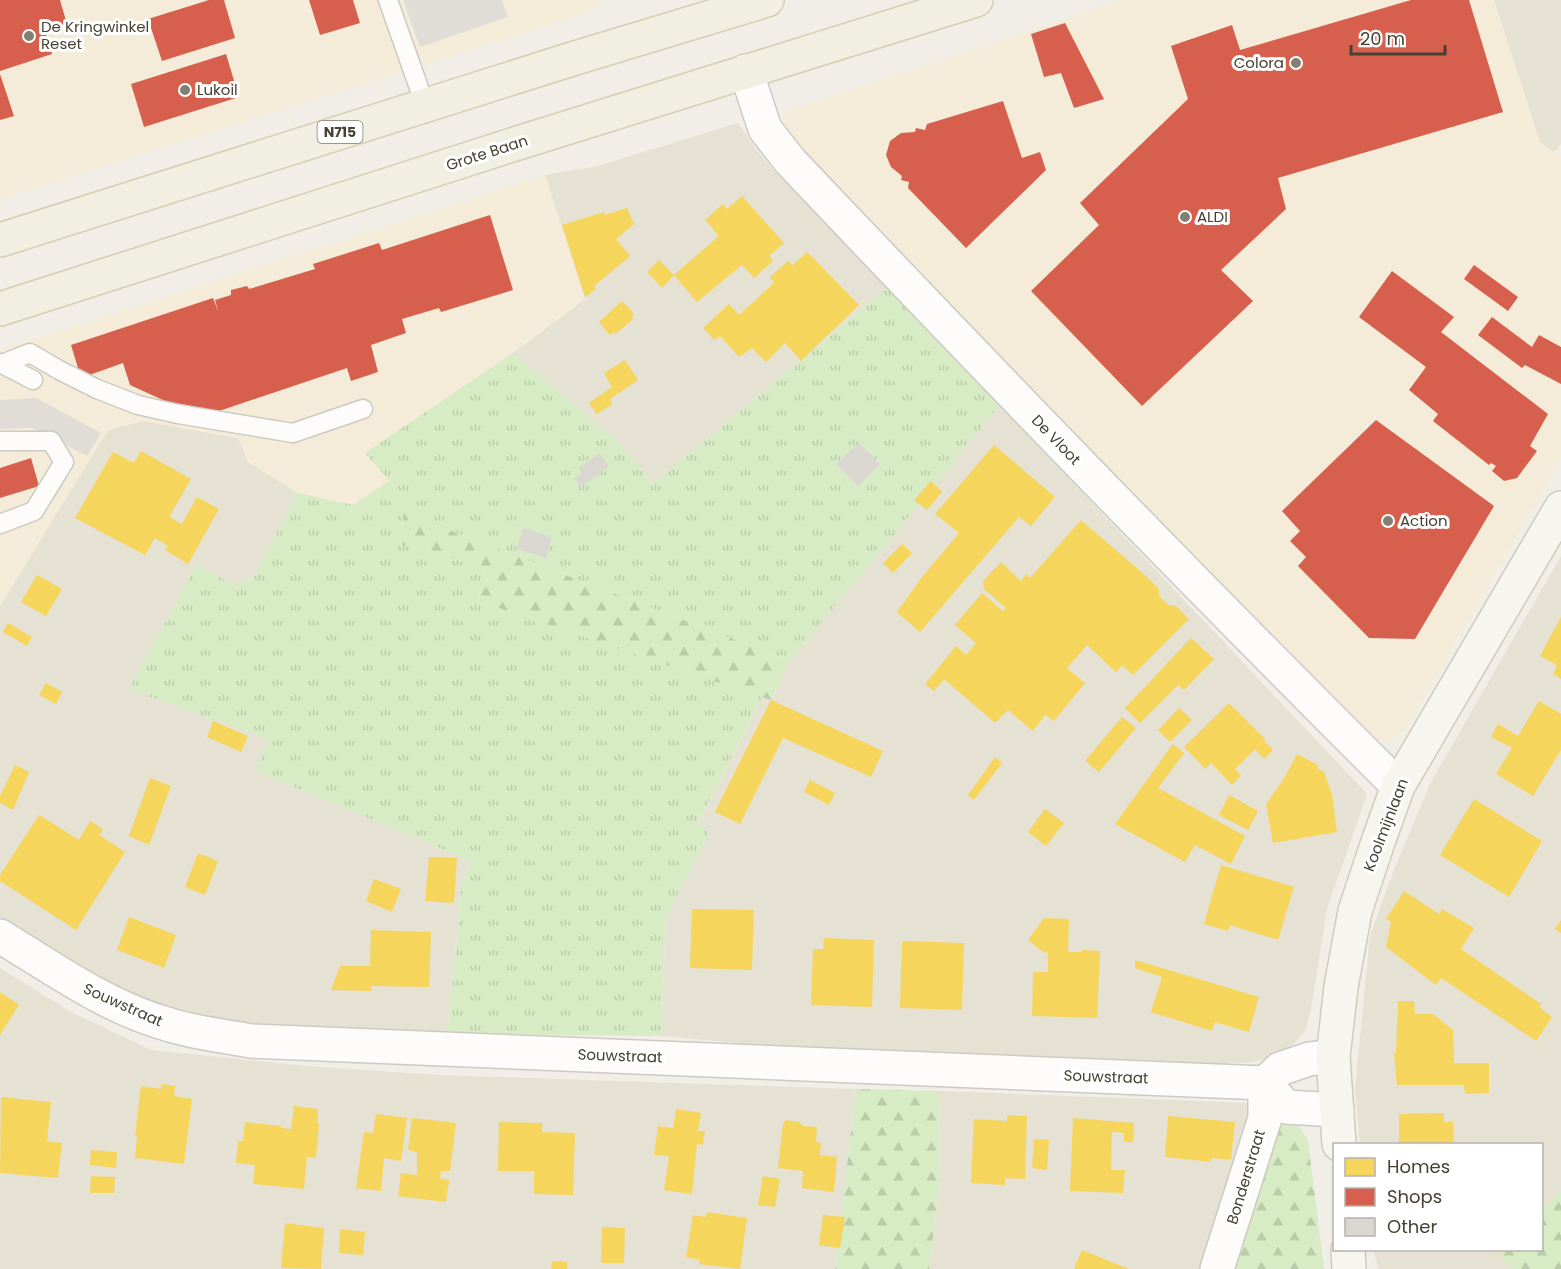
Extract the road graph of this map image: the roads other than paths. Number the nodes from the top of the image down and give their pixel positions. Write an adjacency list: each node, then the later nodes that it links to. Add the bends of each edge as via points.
1 (388, 0): 5 (lane)
2 (767, 0): 5 (main road, N715)
3 (976, 0): 4 (main road, Grote Baan)
4 (746, 71): 7 (main road, Grote Baan); 14 (street, De Vloot, via 765,129 790,161 1242,632)
5 (425, 105): 6 (main road, N715)
6 (0, 240)
7 (0, 309)
8 (1, 363): 9 (lane); 10 (lane, via 30,353 97,389 138,405 293,433)
9 (33, 380)
10 (363, 409)
11 (0, 441): 13 (lane, via 51,441 64,462 34,511)
12 (1561, 508): 14 (street, Koolmijnlaan)
13 (0, 524)
14 (1398, 786): 16 (street, Koolmijnlaan, via 1355,911)
15 (0, 936): 17 (street, Souwstraat, via 82,988 131,1011 170,1025 251,1041)
16 (1333, 1056): 17 (street, via 1280,1069); 18 (street, Koolmijnlaan)
17 (1265, 1083): 18 (street, via 1286,1107); 21 (street, Bonderstraat, via 1264,1118)
18 (1337, 1110): 19 (street, Koolmijnlaan)
19 (1340, 1143)
20 (1348, 1251): 22 (street)
21 (1216, 1269)
22 (1350, 1269)

